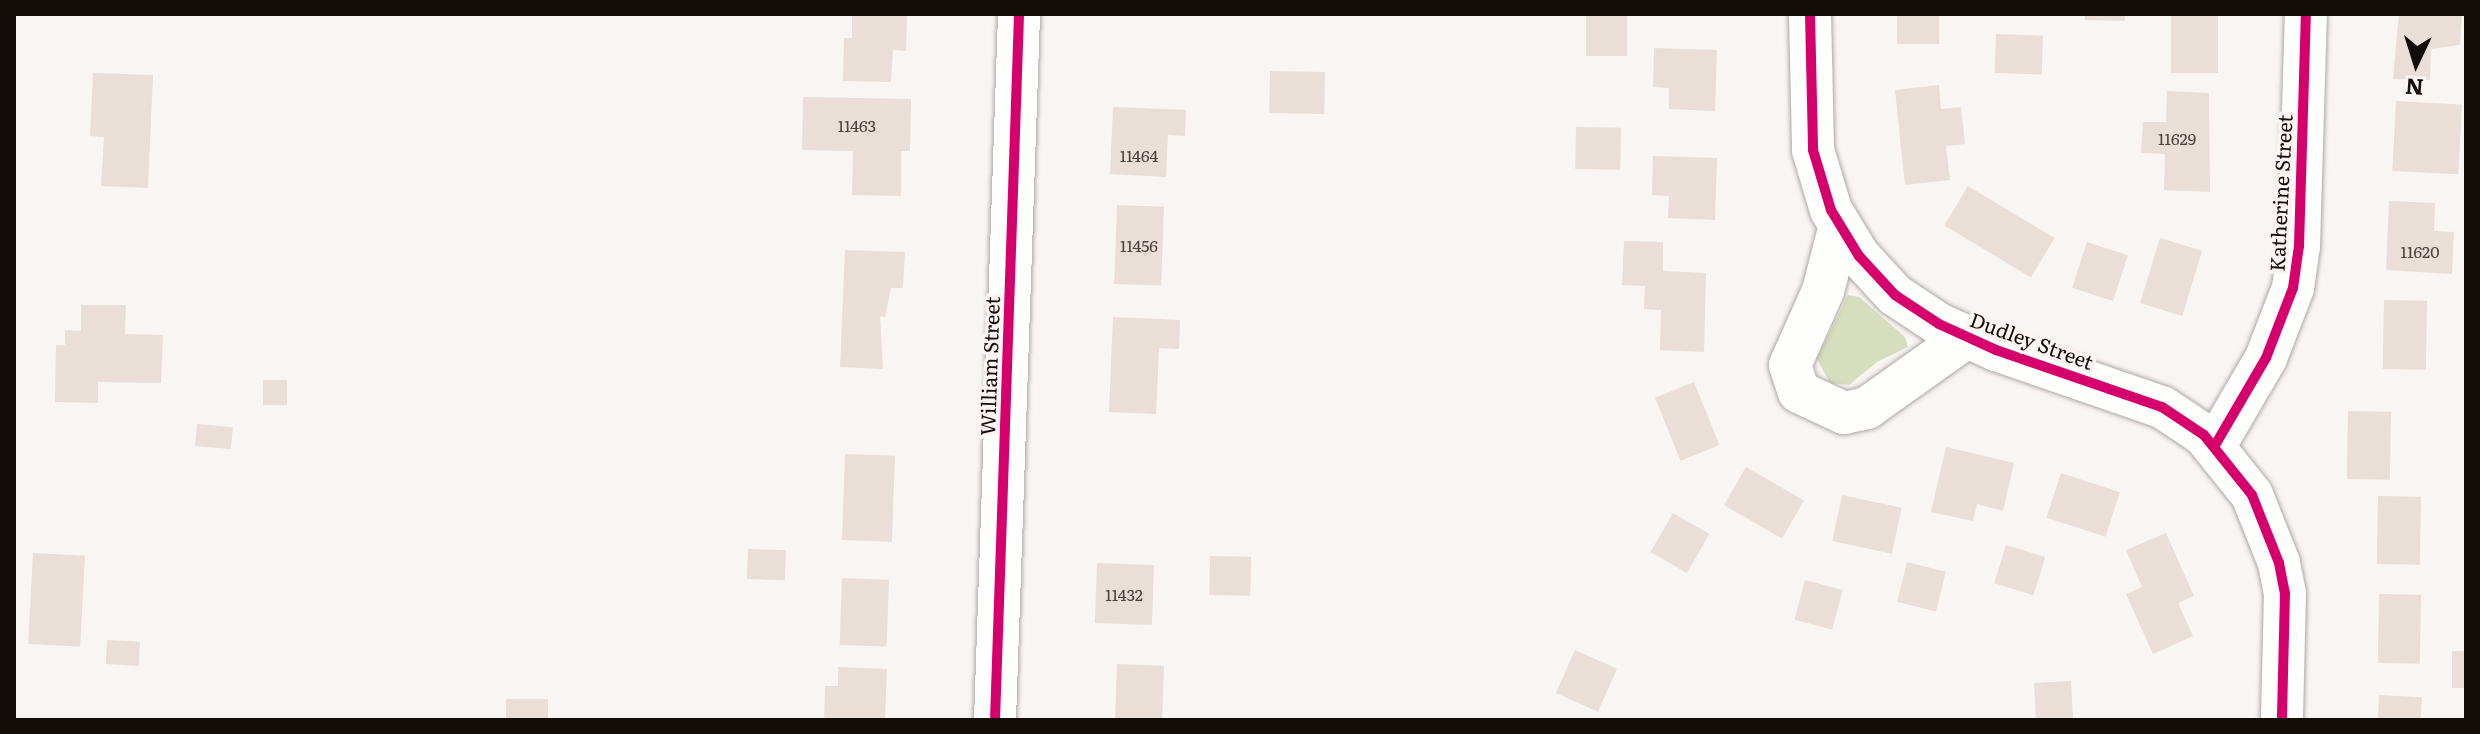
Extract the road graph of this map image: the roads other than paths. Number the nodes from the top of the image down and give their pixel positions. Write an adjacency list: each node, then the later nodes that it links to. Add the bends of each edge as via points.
1 (1019, 14): 7 (street, William Street)
2 (1810, 14): 4 (street, Dudley Street, via 1813,150)
3 (2306, 14): 6 (street, Katherine Street, via 2299,246 2293,288 2266,358)
4 (1840, 225): 5 (street, Dudley Street, via 1859,256 1895,295); 5 (street, Dudley Street, via 1823,291 1790,365 1799,392 1844,413 1867,408)
5 (1967, 337): 6 (street, Dudley Street, via 2162,407)
6 (2214, 447): 8 (street, via 2252,495 2279,563 2285,593)
7 (995, 720)
8 (2282, 720)

